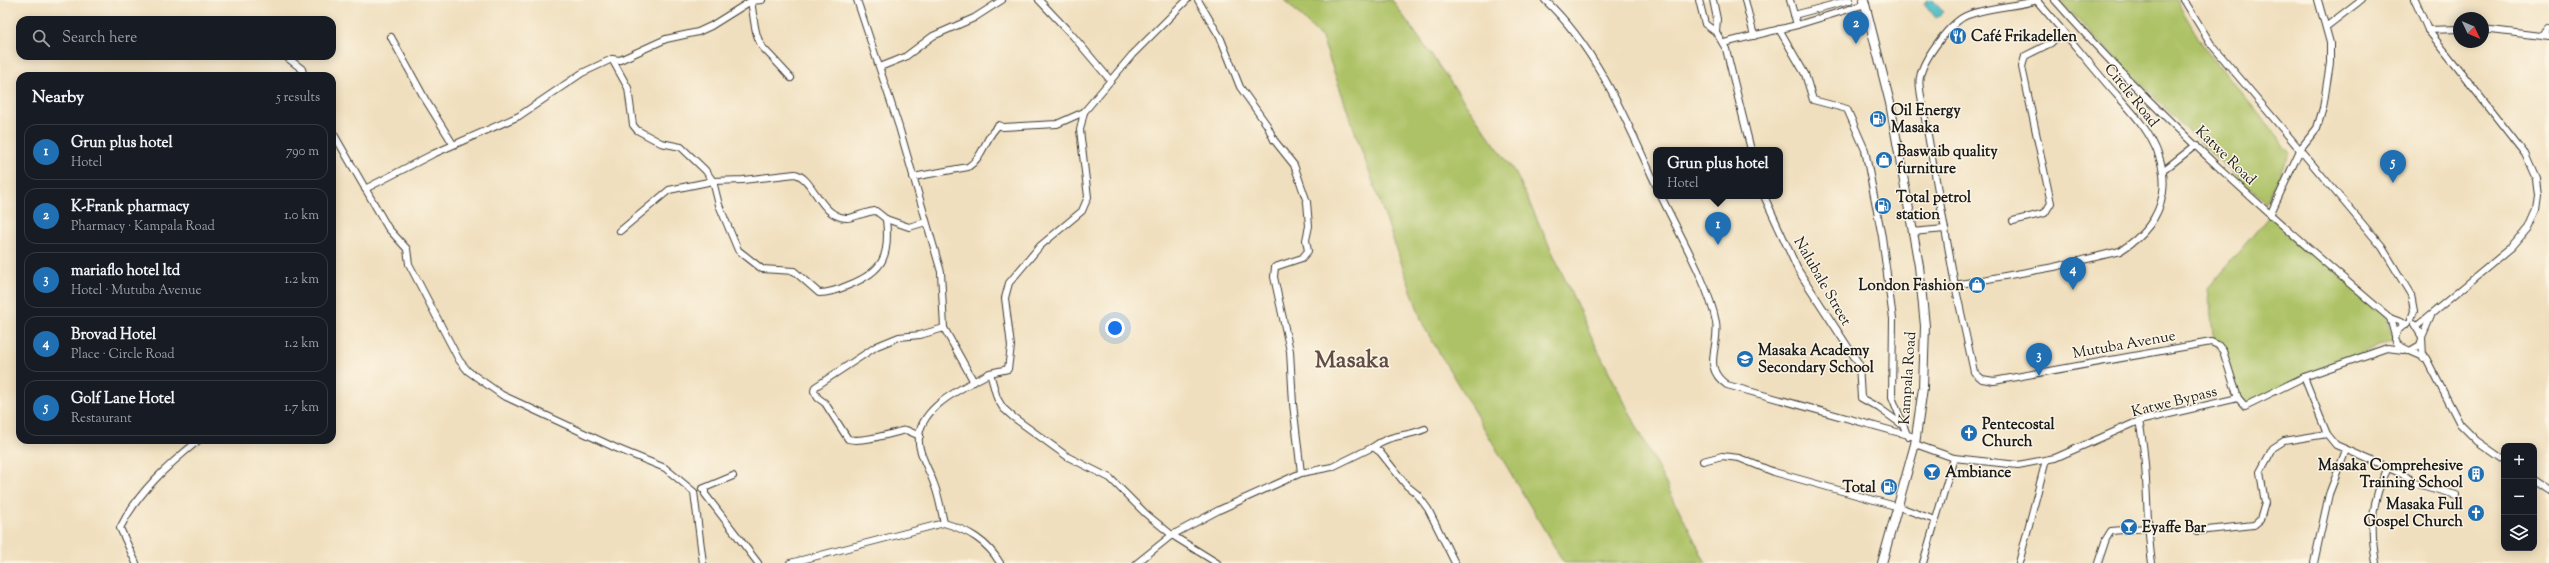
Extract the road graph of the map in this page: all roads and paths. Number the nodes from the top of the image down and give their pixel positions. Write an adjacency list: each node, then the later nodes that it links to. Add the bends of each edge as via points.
1 (762, 0): 19 (street)
2 (857, 0): 37 (street)
3 (1002, 0): 37 (street, via 974,18 933,36 905,57)
4 (1039, 0): 40 (street)
5 (1187, 0): 40 (street)
6 (1198, 0): 91 (street, via 1221,39 1240,87 1267,125 1274,140 1294,165 1307,202 1308,251 1302,258 1275,267 1274,277 1290,351)
7 (1545, 0): 49 (street, via 1566,23 1603,75)
8 (1700, 0): 30 (street, via 1705,24)
9 (1712, 0): 30 (street, via 1718,19)
10 (1745, 0): 31 (street)
11 (1790, 0): 21 (street)
12 (1850, 0): 21 (street)
13 (2038, 0): 29 (street, Circle Road); 58 (street, Circle Road, via 2004,5 1962,18 1943,37 1921,72 1919,80 1922,102)
14 (2055, 0): 44 (street, Katwe Road, via 2144,97)
15 (2184, 0): 46 (street, via 2211,44)
16 (2318, 0): 23 (street)
17 (2361, 0): 23 (street)
18 (2415, 0): 27 (street)
19 (751, 1): 35 (street, via 698,32 666,39 620,60); 39 (street, via 756,32 764,50 771,54)
20 (1865, 2): 22 (street); 60 (main road, Kampala Road, via 1890,103)
21 (1794, 15): 22 (street)
22 (1797, 25): 26 (street)
23 (2327, 26): 46 (street, via 2330,63 2323,108 2317,128)
24 (2549, 27): 32 (street)
25 (2489, 29): 32 (street)
26 (1779, 30): 31 (street); 78 (street, via 1805,74 1813,100 1847,108 1865,150 1888,270 1893,319 1892,396)
27 (2428, 30): 28 (street); 62 (street, via 2525,154 2536,179 2538,195 2536,210 2528,228 2512,247)
28 (2453, 30)
29 (2062, 31): 47 (street, Circle Road, via 2143,126); 56 (street, via 2051,43 2026,56 2022,67 2051,203 2045,213)
30 (1716, 32): 34 (street)
31 (1754, 36): 34 (street)
32 (2546, 36)
33 (391, 37): 43 (street)
34 (1724, 43): 45 (street)
35 (612, 59): 43 (street, via 582,73 519,116); 50 (street, via 626,80 632,122 637,130 661,143 681,147)
36 (290, 60): 38 (street)
37 (880, 67): 48 (street)
38 (303, 72)
39 (790, 78)
40 (1111, 80): 41 (street)
41 (1084, 112): 48 (street, via 1057,124 1003,127 999,125 977,160 968,167); 73 (street, via 1080,130 1088,197 1086,205 1077,216 1040,246 1009,283 1005,298 1011,346 1008,369)
42 (336, 138): 51 (street)
43 (453, 144): 51 (street)
44 (2196, 145): 47 (street); 54 (street, Katwe Road)
45 (1751, 147)
46 (2301, 148): 54 (street); 64 (street, via 2398,270 2414,304)
47 (2164, 170): 61 (street, Circle Road, via 2162,204 2152,223 2120,251 2054,267)
48 (913, 177): 57 (street)
49 (1653, 179)
50 (713, 181): 55 (street, via 795,174 803,177 820,202 841,217 876,211); 55 (street, via 719,205 738,250 762,269 794,271 819,293 864,280 876,270 888,241); 59 (street, via 669,190)
51 (365, 188): 96 (street, via 388,228 407,249 409,264 458,360 468,371 502,395 665,468)
52 (1662, 199): 82 (street, Katwe Bypass, via 1713,307 1716,338 1712,367 1720,380 1727,385)
53 (1765, 199): 78 (street, Nalubale Street, via 1798,270 1859,364 1861,398)
54 (2270, 215): 63 (street, Katwe Road)
55 (886, 219): 57 (street, via 909,227)
56 (2014, 221)
57 (926, 222): 67 (street, via 941,272)
58 (1945, 229): 60 (street); 61 (street, Circle Road)
59 (620, 231)
60 (1912, 232): 82 (main road, Kampala Road, via 1919,266 1925,326 1923,388)
61 (1955, 285): 76 (street, Mutuba Avenue, via 1974,372 1982,379 1994,381 2211,342 2218,345 2222,351)
62 (2432, 315): 66 (street); 69 (street)
63 (2390, 318): 65 (street, Katwe Road); 68 (street)
64 (2411, 320): 65 (street); 66 (street)
65 (2406, 324): 68 (street, via 2401,326)
66 (2416, 326): 69 (street)
67 (944, 328): 75 (street); 81 (street, via 920,335 899,337 878,346 815,387 818,398 825,403 848,439 853,441 883,437 906,430)
68 (2395, 337): 70 (street, Katwe Bypass); 71 (street, via 2398,345)
69 (2422, 338): 71 (street, via 2420,345); 72 (street)
70 (2386, 348): 71 (street, Katwe Bypass); 74 (street, Katwe Bypass)
71 (2406, 350): 72 (street)
72 (2423, 358): 87 (street, via 2426,358 2460,424 2477,441)
73 (990, 373): 75 (street); 103 (street, via 997,398 1013,417 1068,457 1110,478 1146,514)
74 (2304, 377): 76 (street, Katwe Bypass, via 2245,406); 80 (street)
75 (974, 382): 81 (street, via 948,395 934,409)
76 (2238, 398): 77 (street, Katwe Bypass)
77 (2139, 421): 88 (street, Katwe Bypass, via 2079,449); 101 (street, via 2145,460)
78 (1904, 426): 82 (street)
79 (1425, 429): 84 (street, via 1410,436 1387,437)
80 (2328, 434): 85 (street, via 2336,445); 102 (street, via 2284,441 2273,448 2260,472 2265,503 2260,520 2254,524)
81 (920, 436): 100 (street, via 920,448 936,489)
82 (1913, 439): 86 (street, Katwe Bypass); 98 (main road, Kampala Road)
83 (194, 444): 104 (street, via 166,466 129,509 120,528)
84 (1373, 447): 91 (street, via 1332,466); 111 (street, via 1428,509)
85 (2346, 450): 90 (street); 117 (street, via 2329,494)
86 (1954, 458): 88 (street, Katwe Bypass, via 2008,466); 99 (street)
87 (2501, 458)
88 (2046, 460): 114 (street)
89 (1703, 461): 98 (street, via 1722,456 1739,458 1774,472)
90 (2388, 468): 97 (street, via 2409,477 2413,482); 118 (street, via 2374,502 2372,541)
91 (1301, 473): 103 (street)
92 (733, 476): 94 (street)
93 (2537, 482): 95 (street)
94 (705, 488): 96 (street); 106 (street, via 705,494)
95 (2549, 491)
96 (694, 492): 105 (street)
97 (2456, 495)
98 (1899, 507): 99 (street); 112 (main road, Kampala Road)
99 (1935, 520): 113 (street)
100 (944, 523): 107 (street); 108 (street, via 964,528 978,538)
101 (2147, 528): 115 (street, via 2111,531); 116 (street)
102 (2198, 531)
103 (1172, 535): 109 (street); 110 (street)
104 (136, 563)
105 (703, 563)
106 (758, 563)
107 (790, 563)
108 (1000, 563)
109 (1137, 563)
110 (1217, 563)
111 (1455, 563)
112 (1882, 563)
113 (1923, 563)
114 (2019, 563)
115 (2098, 563)
116 (2152, 563)
117 (2314, 563)
118 (2376, 563)

